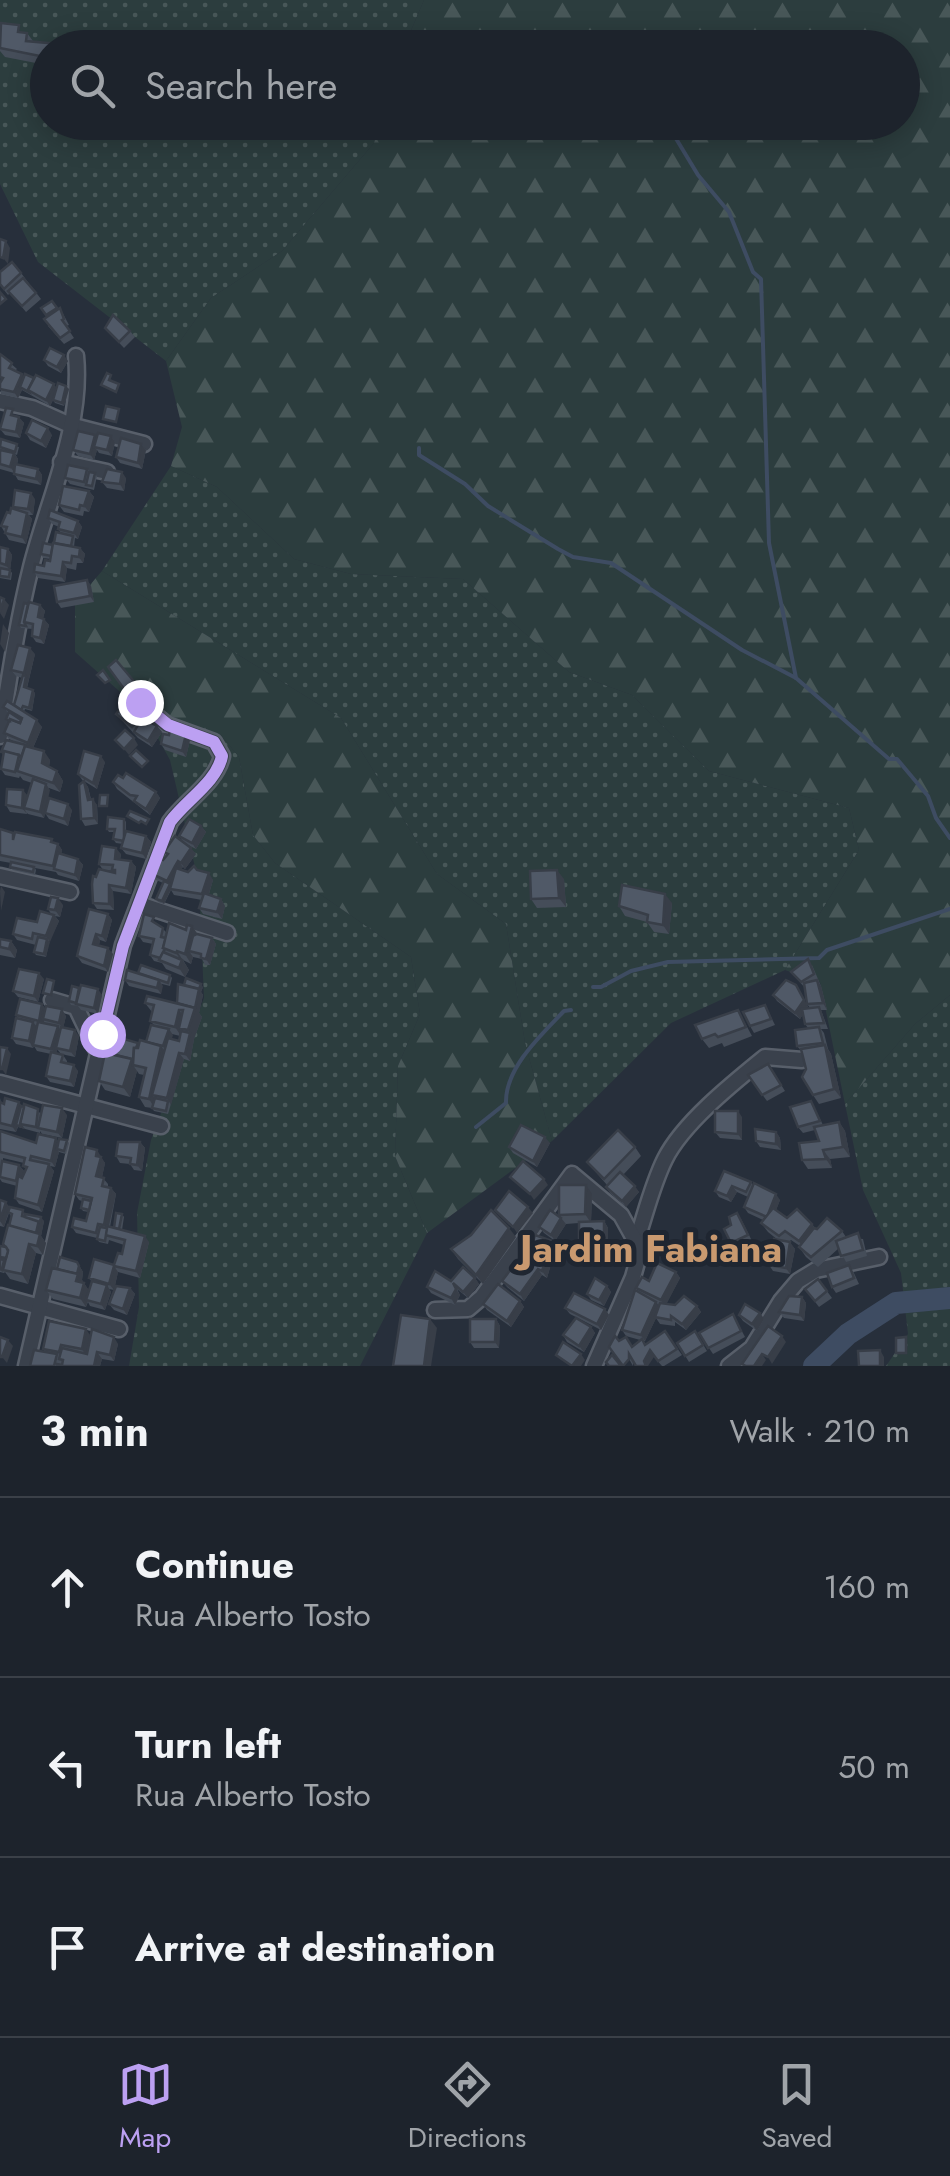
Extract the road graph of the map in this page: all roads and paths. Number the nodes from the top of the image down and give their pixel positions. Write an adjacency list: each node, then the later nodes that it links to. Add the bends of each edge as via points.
1 (76, 356): 3 (street)
2 (0, 401): 3 (street)
3 (70, 425): 4 (street); 5 (street)
4 (144, 444)
5 (61, 462): 6 (street); 8 (street, via 31,566)
6 (107, 472)
7 (140, 702): 11 (street, via 168,725 214,742 222,756 215,774 170,822)
8 (0, 736)
9 (0, 876): 10 (street)
10 (70, 892)
11 (140, 904): 12 (street); 14 (street)
12 (228, 933)
13 (52, 1000): 14 (street, via 76,1006)
14 (98, 1053): 17 (street)
15 (802, 1060): 19 (street, via 765,1058 690,1128 665,1158)
16 (0, 1083): 17 (street)
17 (86, 1106): 18 (street); 22 (street)
18 (162, 1126)
19 (636, 1242): 23 (street, via 622,1216 572,1174 482,1297 468,1309); 26 (street, via 632,1277)
20 (879, 1258): 27 (street, via 816,1270 798,1281 752,1348)
21 (0, 1296): 22 (street)
22 (41, 1306): 24 (street); 25 (street)
23 (435, 1310)
24 (119, 1329)
25 (26, 1366)
26 (594, 1366)
27 (729, 1366)

